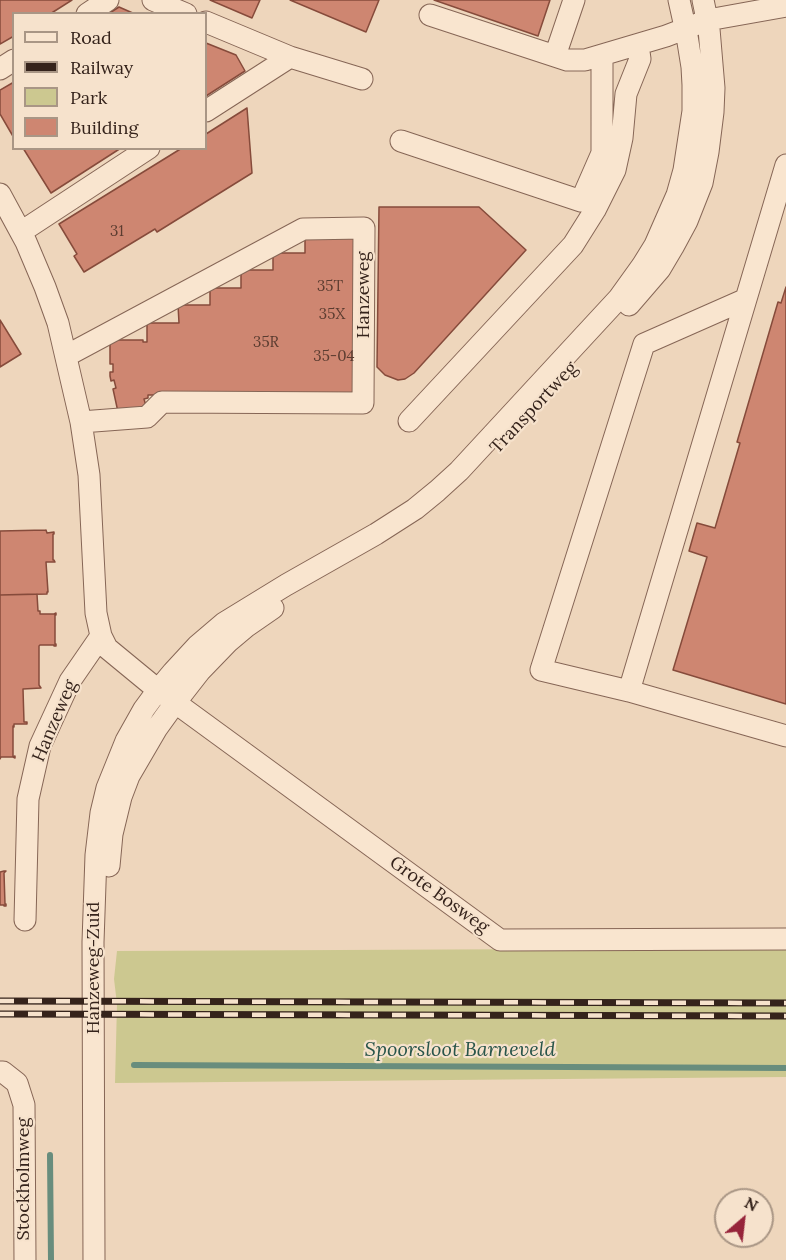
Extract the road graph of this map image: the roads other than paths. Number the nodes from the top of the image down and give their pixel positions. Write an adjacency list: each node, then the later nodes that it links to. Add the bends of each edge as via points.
1 (108, 0): 7 (street)
2 (153, 0): 8 (street)
3 (574, 0): 13 (street)
4 (679, 0): 11 (street, Transportweg)
5 (786, 6): 6 (street)
6 (705, 10): 11 (street); 29 (street, Transportweg, via 714,88 708,152 694,205 660,269 449,498 404,532 247,626)
7 (90, 12)
8 (181, 12)
9 (430, 15): 13 (street)
10 (207, 22): 15 (street)
11 (686, 28): 12 (street); 29 (street, Transportweg, via 693,111 684,170 655,244 619,298 437,491 376,534 224,623 173,672)
12 (638, 45): 14 (street); 25 (street, via 640,59 626,94 615,170 595,210 573,245)
13 (555, 56): 14 (street, via 585,60)
14 (602, 56): 18 (street, via 602,153 581,201)
15 (290, 57): 16 (street); 17 (street)
16 (362, 79)
17 (207, 110)
18 (401, 141)
19 (146, 150): 22 (street)
20 (786, 165): 23 (street)
21 (0, 194): 22 (street)
22 (21, 232): 24 (street, via 45,287)
23 (746, 299): 28 (street); 28 (street, via 644,344 541,670)
24 (66, 356): 26 (street); 26 (street, Hanzeweg, via 303,229 364,228 363,403 162,402 147,417)
25 (409, 421)
26 (81, 422): 27 (street, via 89,475 96,614)
27 (101, 636): 29 (street, via 107,648); 31 (street, Hanzeweg, via 70,681 40,746 28,799)
28 (629, 691): 30 (street)
29 (167, 696): 32 (street, Grote Bosweg, via 501,940); 35 (street, Hanzeweg-Zuid, via 144,709 129,735 107,788 98,830 93,922); 36 (street, Hanzeweg-Zuid, via 129,776 110,852)
30 (786, 736)
31 (25, 920)
32 (786, 939)
33 (0, 1072): 34 (street, Stockholmweg, via 16,1083 24,1105)
34 (25, 1260)
35 (94, 1260)
36 (106, 1260)

